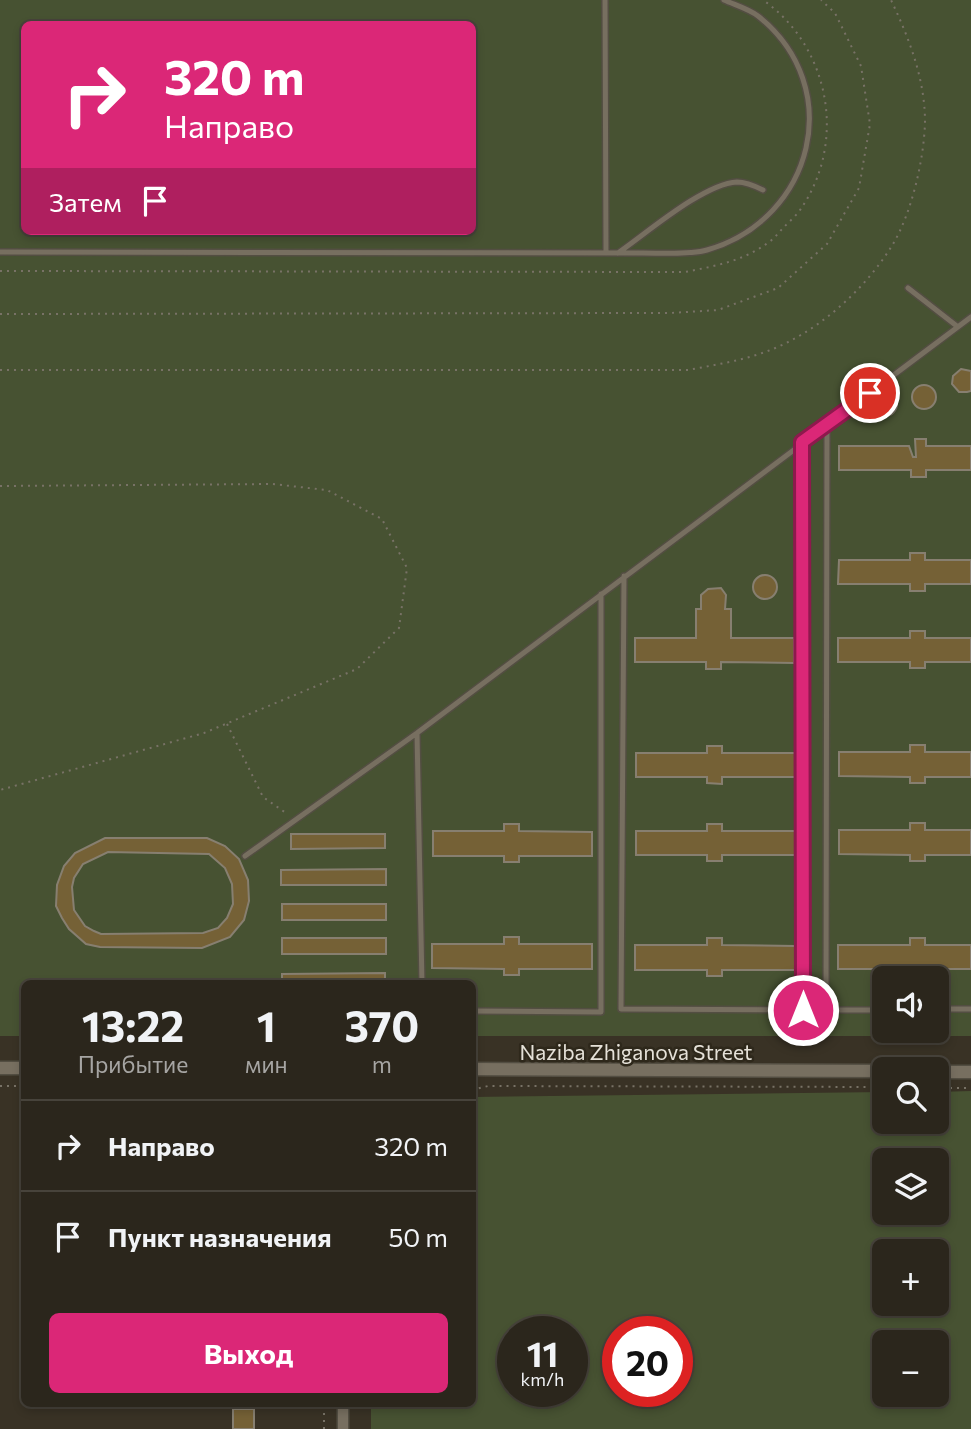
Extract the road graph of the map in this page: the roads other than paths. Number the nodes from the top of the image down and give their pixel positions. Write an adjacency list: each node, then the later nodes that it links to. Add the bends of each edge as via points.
1 (605, 0): 5 (lane)
2 (724, 0): 6 (lane, via 757,15 785,45 804,81 810,121 803,164 782,203 748,232 706,251)
3 (763, 190): 6 (lane, via 739,182 703,193)
4 (0, 253): 5 (lane)
5 (606, 253): 6 (lane)
6 (618, 253)
7 (908, 288): 9 (lane)
8 (971, 317): 9 (lane)
9 (958, 327): 10 (lane)
10 (827, 425): 11 (lane); 19 (lane, via 826,1010)
11 (802, 442): 12 (lane); 12 (lane, via 803,1010 621,1009)
12 (624, 576): 13 (lane)
13 (601, 594): 14 (lane); 20 (lane, via 601,1012)
14 (418, 733): 15 (lane); 16 (lane)
15 (245, 856)
16 (422, 980)
17 (949, 1009): 18 (lane)
18 (971, 1009)
19 (872, 1010)
20 (476, 1011)
21 (0, 1068): 22 (street)
22 (21, 1068)
23 (476, 1069): 24 (street, Naziba Zhiganova Street)
24 (872, 1072)
25 (949, 1072): 26 (street)
26 (971, 1072)
27 (343, 1407): 28 (street)
28 (343, 1429)

